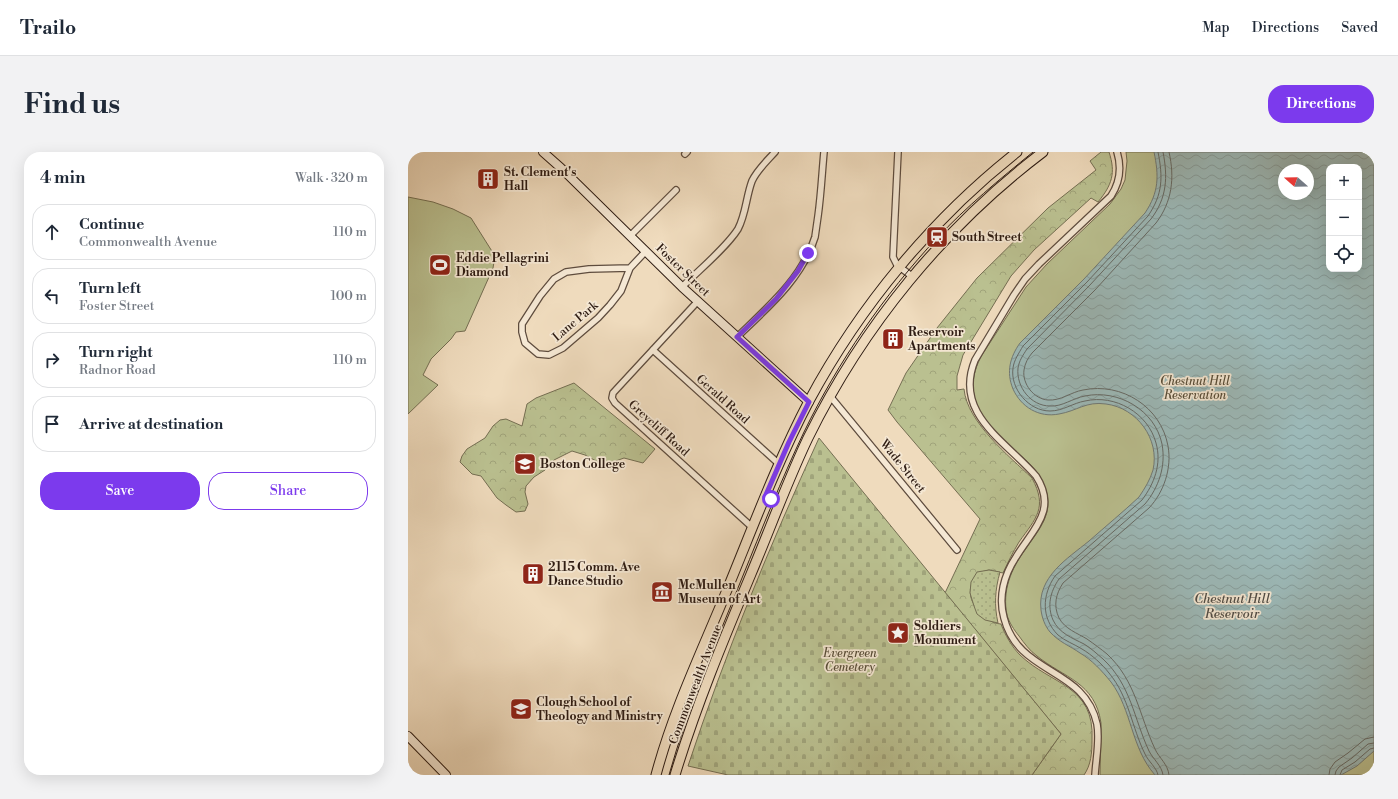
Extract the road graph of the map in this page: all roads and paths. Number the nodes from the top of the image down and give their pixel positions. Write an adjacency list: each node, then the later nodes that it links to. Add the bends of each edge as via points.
1 (543, 152): 9 (street, Foster Street)
2 (775, 152): 14 (street, via 756,173 738,228 728,242)
3 (824, 152): 16 (street, via 815,236 808,253 798,271 776,299)
4 (898, 152): 11 (street, via 893,253 895,262)
5 (1017, 152): 11 (main road, Commonwealth Avenue, via 958,204)
6 (1043, 152): 13 (main road, Commonwealth Avenue, via 973,212)
7 (1117, 152): 29 (street, via 1120,172 1111,196 1025,279 975,360 969,385 971,399 981,420 1036,476 1045,498 1044,511 1039,523 1016,557 1005,580 1002,605 1006,625 1012,638 1026,655 1070,682 1087,698 1098,728)
8 (676, 190): 9 (street)
9 (630, 236): 10 (street, Foster Street)
10 (646, 251): 12 (street, Lane Park); 14 (street, Foster Street)
11 (900, 267): 13 (street); 19 (main road, Commonwealth Avenue, via 848,338)
12 (630, 268): 12 (street, Lane Park, via 566,272 554,279 522,324 525,343 538,354 549,355 563,348 610,305 621,291)
13 (913, 277): 18 (main road, Commonwealth Avenue, via 868,335)
14 (682, 287): 15 (street, Foster Street)
15 (698, 301): 16 (street, Foster Street); 17 (street, Greycliff Road)
16 (737, 337): 19 (street, Foster Street)
17 (653, 350): 20 (street, Gerald Road); 23 (street, Greycliff Road, via 613,393 613,400)
18 (830, 396): 22 (main road, Commonwealth Avenue); 24 (street, Wade Street)
19 (809, 402): 20 (main road, Commonwealth Avenue)
20 (779, 464): 21 (main road, Commonwealth Avenue)
21 (765, 497): 22 (main road); 23 (main road, Commonwealth Avenue)
22 (780, 503): 28 (main road, Commonwealth Avenue, via 709,676)
23 (752, 528): 27 (main road, Commonwealth Avenue, via 681,702)
24 (957, 550)
25 (408, 736): 26 (street)
26 (446, 775)
27 (656, 775)
28 (675, 775)
29 (1095, 775)

